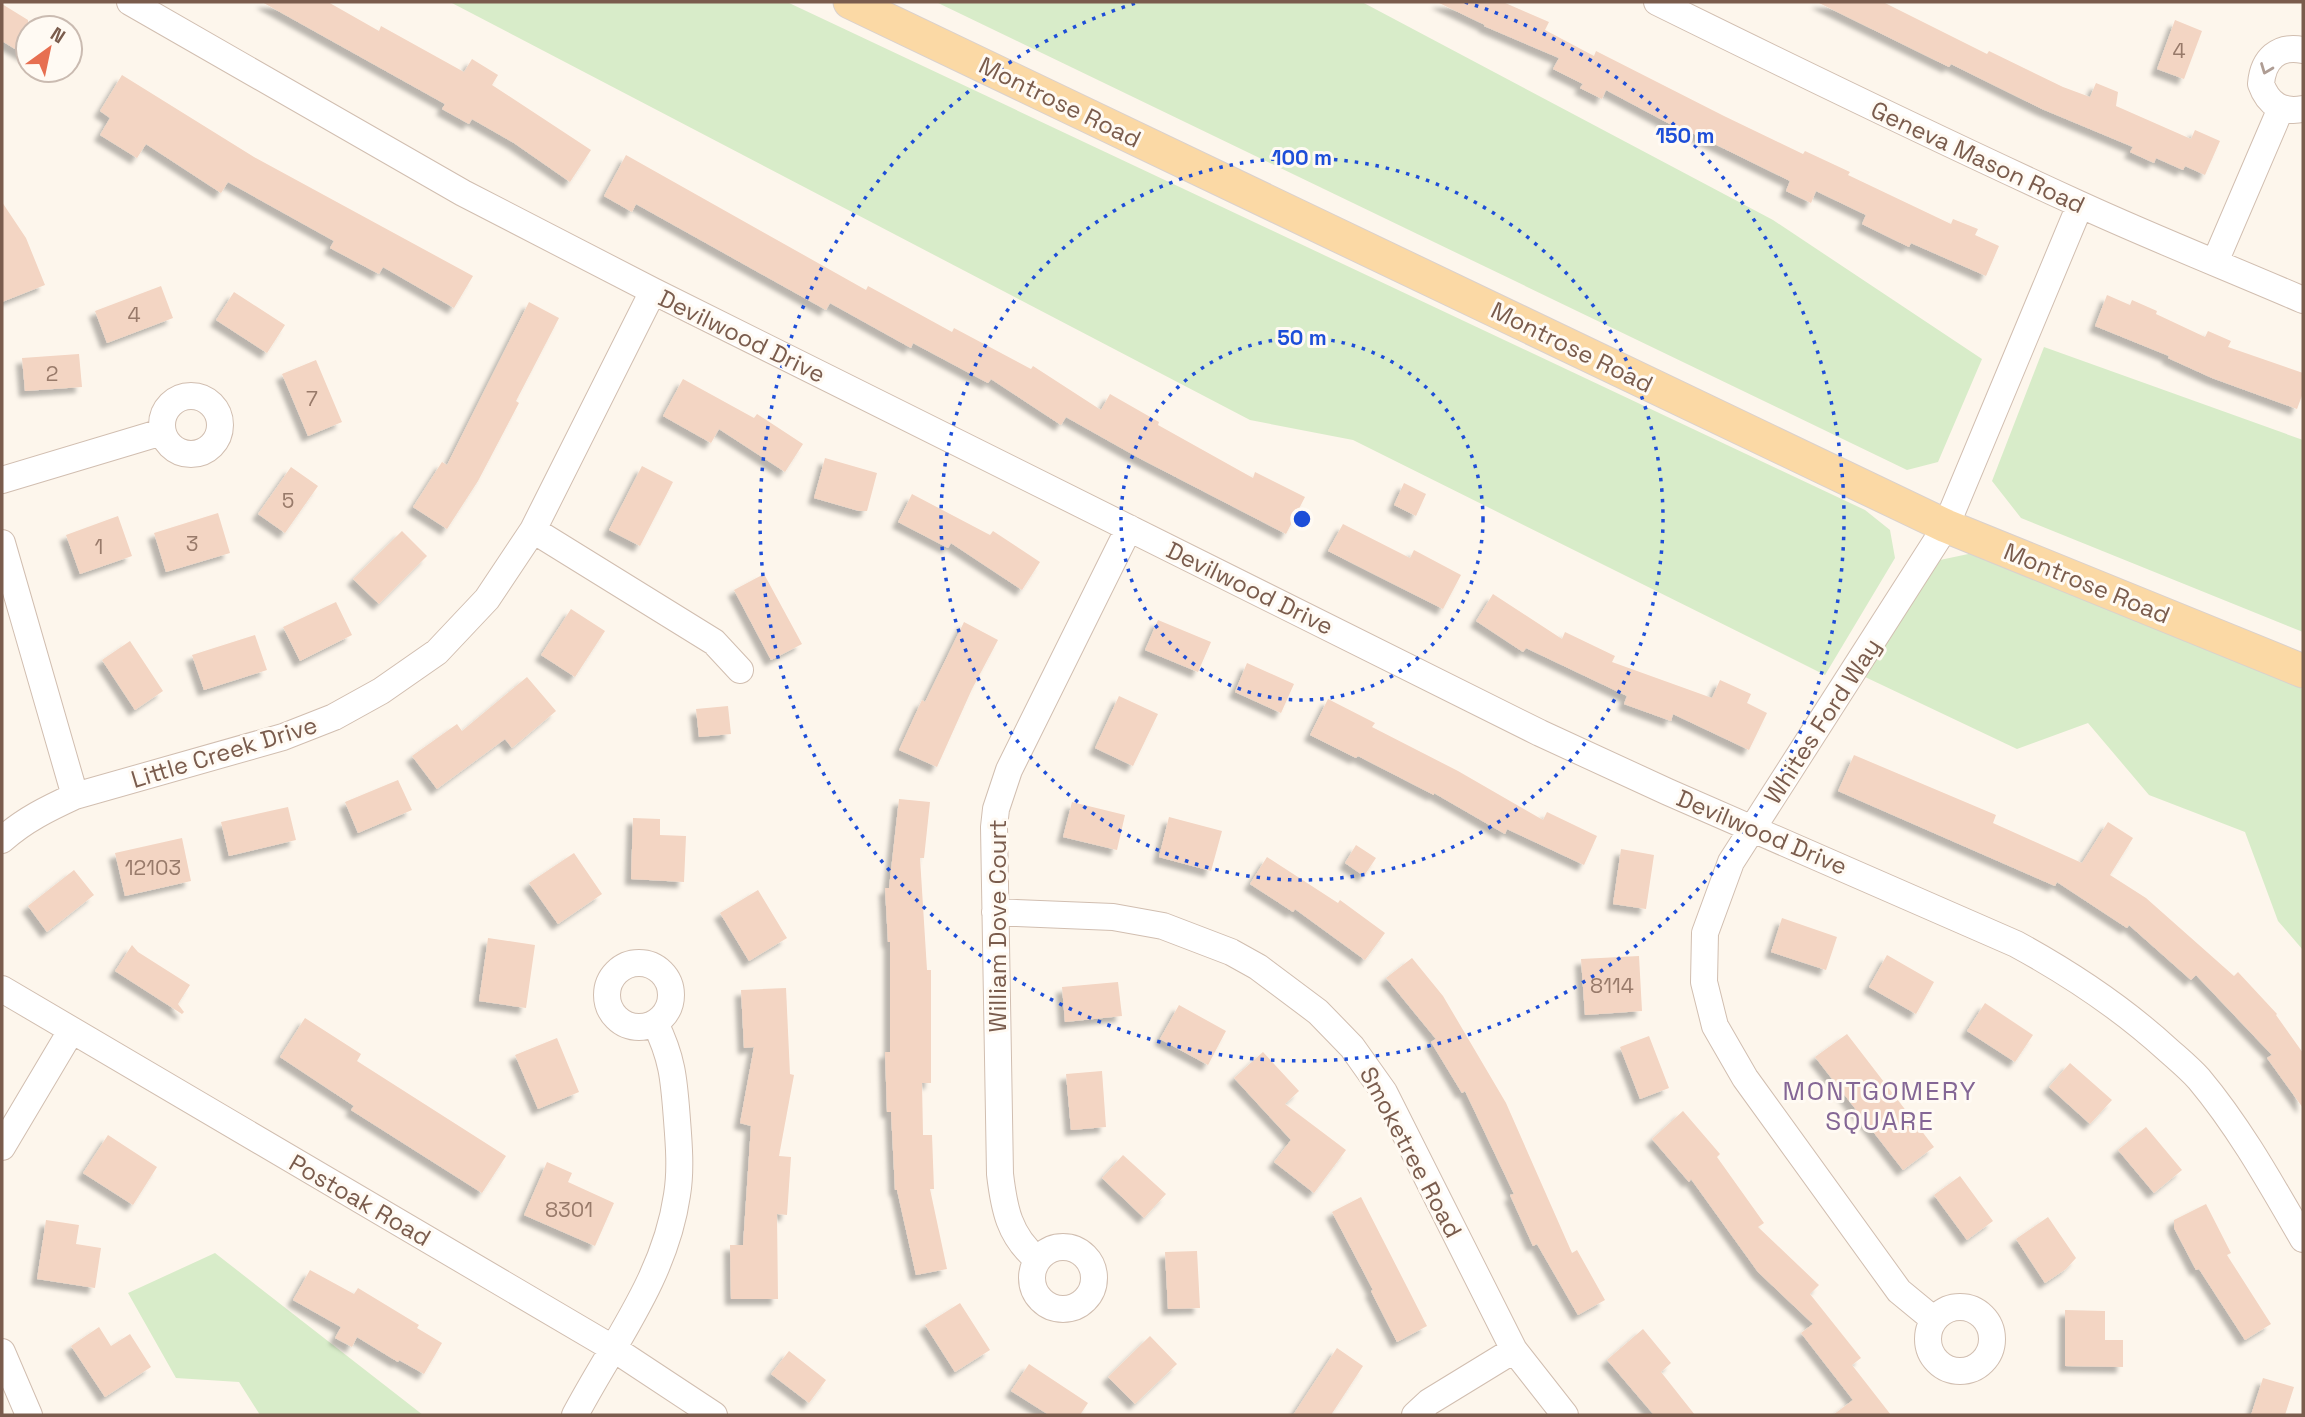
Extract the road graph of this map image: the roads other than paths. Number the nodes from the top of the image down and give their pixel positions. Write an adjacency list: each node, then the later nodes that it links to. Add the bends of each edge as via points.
1 (130, 2): 8 (street, Devilwood Drive, via 463,193)
2 (850, 2): 12 (main road, Montrose Road)
3 (1657, 2): 6 (street, Geneva Mason Road)
4 (2303, 50): 5 (street, one-way to 5, via 2283,49 2266,63 2262,73 2261,84 2272,103)
5 (2292, 108): 7 (street)
6 (2080, 205): 7 (street, Geneva Mason Road); 12 (street, Whites Ford Way)
7 (2215, 262): 9 (street, Geneva Mason Road)
8 (653, 291): 13 (street, Devilwood Drive); 14 (street, Little Creek Drive)
9 (2303, 300)
10 (162, 432): 11 (street)
11 (2, 480)
12 (1946, 526): 17 (main road, Montrose Road); 19 (street, Whites Ford Way)
13 (1129, 528): 19 (street, Devilwood Drive, via 1541,733); 21 (street, William Dove Court, via 1017,751 1002,790 994,827)
14 (533, 530): 16 (street, via 713,642); 18 (street, Little Creek Drive, via 465,625 437,652 382,691 283,737)
15 (2, 543): 18 (street)
16 (740, 670)
17 (2303, 671)
18 (75, 796): 20 (street, Little Creek Drive, via 16,827)
19 (1754, 828): 26 (street, Devilwood Drive, via 2016,944 2116,1005 2196,1076 2221,1107); 28 (street, Whites Ford Way, via 1731,862 1705,933 1704,982 1715,1026 1745,1078 1899,1292)
20 (2, 840)
21 (995, 912): 27 (street, William Dove Court, via 1004,1209 1014,1233); 30 (street, Smoketree Road, via 1113,917 1163,926 1231,952 1318,1012 1352,1047 1384,1092)
22 (2, 989): 24 (street, Postoak Road)
23 (655, 1023): 29 (street, via 673,1072 678,1192 663,1253)
24 (71, 1031): 25 (street); 29 (street, Postoak Road)
25 (2, 1147)
26 (2303, 1239)
27 (1037, 1259)
28 (1933, 1320)
29 (614, 1349): 33 (street); 34 (street, Postoak Road)
30 (1514, 1350): 35 (street); 36 (street, Smoketree Road)
31 (2, 1352): 32 (street)
32 (29, 1415)
33 (575, 1415)
34 (714, 1415)
35 (1415, 1415)
36 (1565, 1415)

